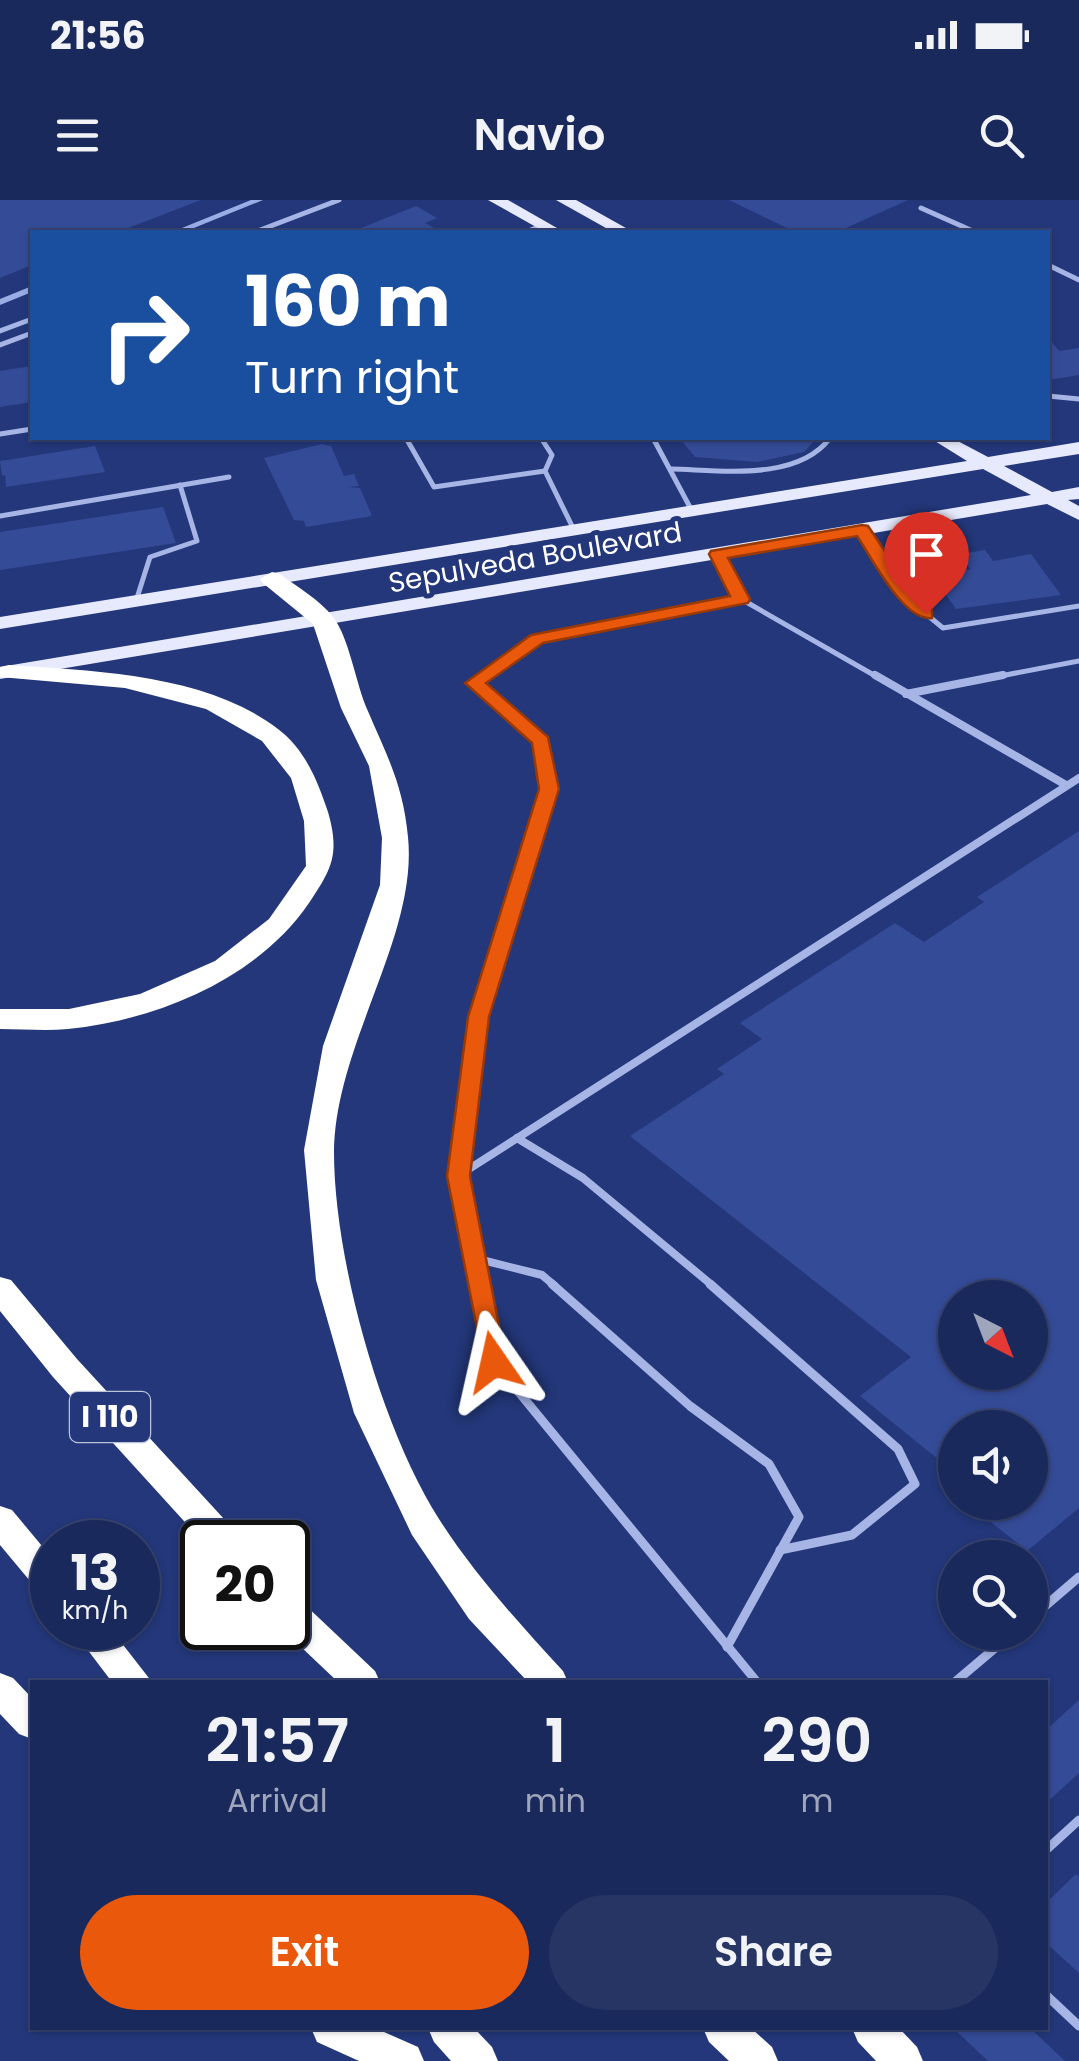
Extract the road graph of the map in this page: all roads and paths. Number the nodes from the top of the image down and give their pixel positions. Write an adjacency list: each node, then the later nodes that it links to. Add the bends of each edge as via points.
1 (338, 200): 6 (lane)
2 (496, 200): 5 (main road)
3 (564, 200): 7 (main road)
4 (921, 208): 8 (lane)
5 (550, 229)
6 (260, 230)
7 (621, 230)
8 (970, 230)
9 (1050, 266): 10 (lane)
10 (1079, 280)
11 (30, 319): 12 (lane)
12 (0, 331)
13 (30, 334): 14 (lane)
14 (0, 346)
15 (1050, 396): 16 (lane)
16 (1079, 399)
17 (30, 429): 18 (lane)
18 (0, 434)
19 (407, 440): 30 (lane, via 434,487)
20 (542, 440): 30 (lane, via 552,456)
21 (655, 440): 29 (lane)
22 (829, 440): 29 (lane, via 815,456 778,466)
23 (942, 440): 27 (main road)
24 (1028, 440): 26 (main road)
25 (1079, 448): 26 (main road)
26 (1053, 452): 27 (main road, Sepulveda Boulevard); 28 (main road)
27 (987, 463): 34 (main road); 35 (main road, Sepulveda Boulevard)
28 (1079, 466)
29 (671, 469): 35 (lane)
30 (545, 471): 38 (lane)
31 (229, 476): 32 (lane)
32 (180, 485): 37 (lane); 43 (lane, via 197,542 150,558)
33 (1079, 494): 34 (main road, Sepulveda Boulevard)
34 (1050, 498): 36 (main road); 39 (main road, Sepulveda Boulevard)
35 (692, 511): 38 (main road, Sepulveda Boulevard)
36 (1079, 514)
37 (0, 516)
38 (574, 530): 41 (main road, Sepulveda Boulevard)
39 (862, 530): 40 (main road, Sepulveda Boulevard); 44 (lane, via 909,600 943,628)
40 (718, 554): 42 (lane); 45 (main road, Sepulveda Boulevard)
41 (272, 580): 43 (main road, Sepulveda Boulevard); 45 (highway)
42 (741, 599): 49 (lane); 54 (lane, via 538,639 474,683 542,742 549,789 478,1017)
43 (136, 602): 46 (main road, Sepulveda Boulevard)
44 (1079, 606)
45 (324, 621): 48 (main road, Sepulveda Boulevard); 69 (highway, via 382,766 396,838 394,885 338,1046 319,1150 332,1280 371,1414 424,1525 482,1608)
46 (0, 623)
47 (1079, 660): 49 (lane)
48 (5, 673): 52 (highway, via 126,680 215,704 271,735 304,778 317,821 320,866 280,926 225,968 132,1005 69,1019)
49 (906, 694): 51 (lane)
50 (1079, 778): 51 (lane)
51 (1066, 785): 53 (lane)
52 (0, 1020)
53 (517, 1138): 54 (lane); 59 (lane, via 596,1189 898,1448 914,1484 852,1535)
54 (458, 1176): 55 (lane)
55 (474, 1258): 59 (lane, via 542,1275 690,1406 770,1464 798,1517); 64 (lane, via 494,1362)
56 (0, 1289): 58 (highway, I 110)
57 (0, 1520): 60 (highway)
58 (204, 1520)
59 (780, 1550): 64 (lane)
60 (30, 1556)
61 (1079, 1578): 62 (lane)
62 (1048, 1604)
63 (310, 1633): 68 (highway)
64 (727, 1647): 70 (lane)
65 (107, 1650): 67 (highway)
66 (993, 1650): 71 (lane)
67 (132, 1680)
68 (360, 1680)
69 (548, 1680)
70 (754, 1680)
71 (957, 1680)
72 (0, 1689): 73 (highway)
73 (30, 1720)
74 (1079, 1820): 75 (lane)
75 (1048, 1848)
76 (1048, 1997): 77 (lane)
77 (1079, 2026)
78 (335, 2030): 82 (highway)
79 (450, 2030): 83 (highway)
80 (724, 2030): 84 (highway)
81 (874, 2030): 85 (highway)
82 (404, 2061)
83 (478, 2061)
84 (758, 2061)
85 (904, 2061)

